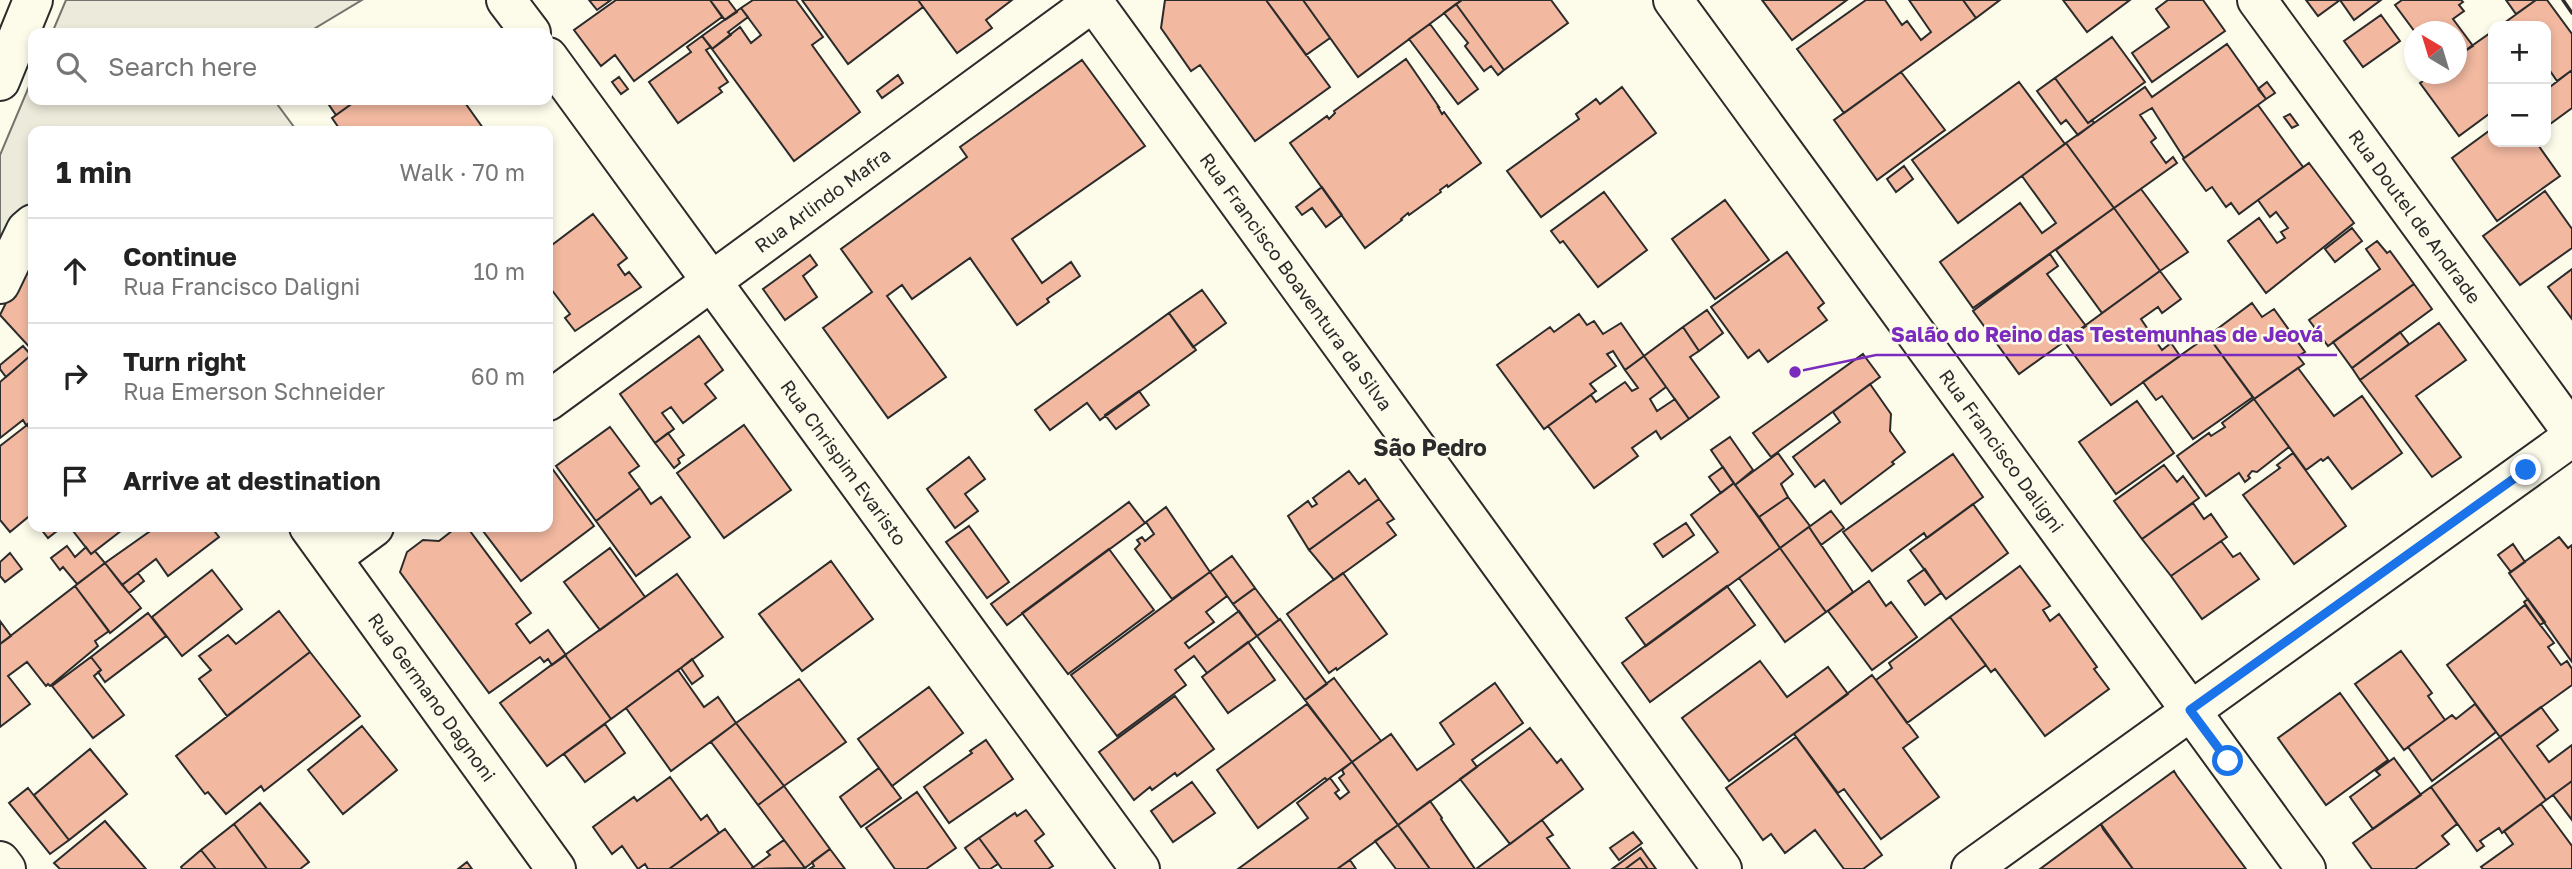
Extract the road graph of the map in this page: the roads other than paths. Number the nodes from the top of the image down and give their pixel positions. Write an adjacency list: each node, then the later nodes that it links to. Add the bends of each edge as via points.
1 (33, 0): 8 (street)
2 (506, 0): 6 (street)
3 (1673, 0): 17 (street, Rua Francisco Daligni)
4 (2257, 0): 13 (street, Rua Doutel de Andrade)
5 (1094, 1): 10 (street, Rua Arlindo Mafra); 22 (street, Rua Francisco Boaventura da Silva)
6 (526, 28)
7 (553, 64): 10 (street, Rua Chrispim Evaristo)
8 (0, 81)
9 (28, 228): 11 (street)
10 (710, 282): 12 (street, Rua Arlindo Mafra); 21 (street, Rua Chrispim Evaristo)
11 (0, 285)
12 (553, 397)
13 (2572, 434): 17 (street)
14 (313, 532): 16 (street, Rua Germano Dagnoni)
15 (367, 532): 16 (street)
16 (332, 558): 20 (street, Rua Germano Dagnoni)
17 (2190, 710): 23 (street); 24 (street, Rua Francisco Daligni)
18 (0, 861): 19 (street)
19 (6, 869)
20 (556, 869)
21 (1140, 869)
22 (1722, 869)
23 (1971, 869)
24 (2306, 869)

